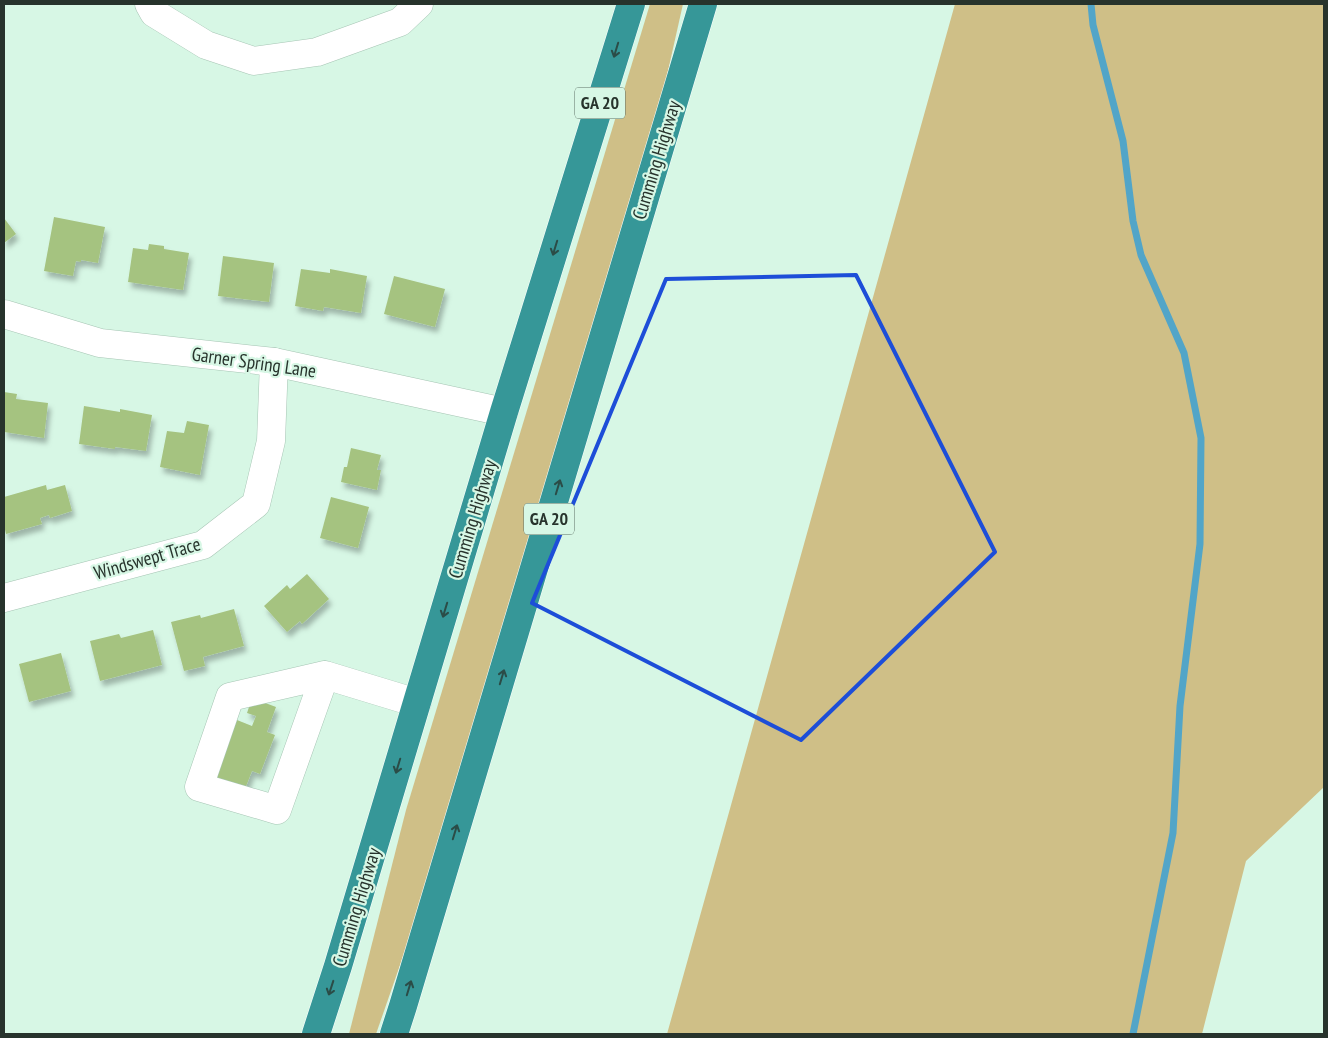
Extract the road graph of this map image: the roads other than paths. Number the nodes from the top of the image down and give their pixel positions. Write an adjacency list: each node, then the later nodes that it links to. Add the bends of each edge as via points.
1 (149, 4): 2 (street, via 154,13 206,45 254,61 317,52 400,22)
2 (419, 4)
3 (630, 4): 7 (highway, Cumming Highway / GA 20, one-way to 7)
4 (702, 4): 12 (highway, Cumming Highway / GA 20, one-way to 4)
5 (4, 314): 6 (street, Garner Spring Lane, via 100,343)
6 (274, 362): 7 (street, Garner Spring Lane); 8 (street, Windswept Trace, via 271,441 256,504 204,545)
7 (504, 412): 10 (highway, Cumming Highway / GA 20, one-way to 10)
8 (4, 598)
9 (325, 675): 9 (street, via 230,697 199,787 278,810); 10 (street)
10 (417, 703): 11 (highway, Cumming Highway / GA 20, one-way to 11)
11 (316, 1034)
12 (394, 1034)

